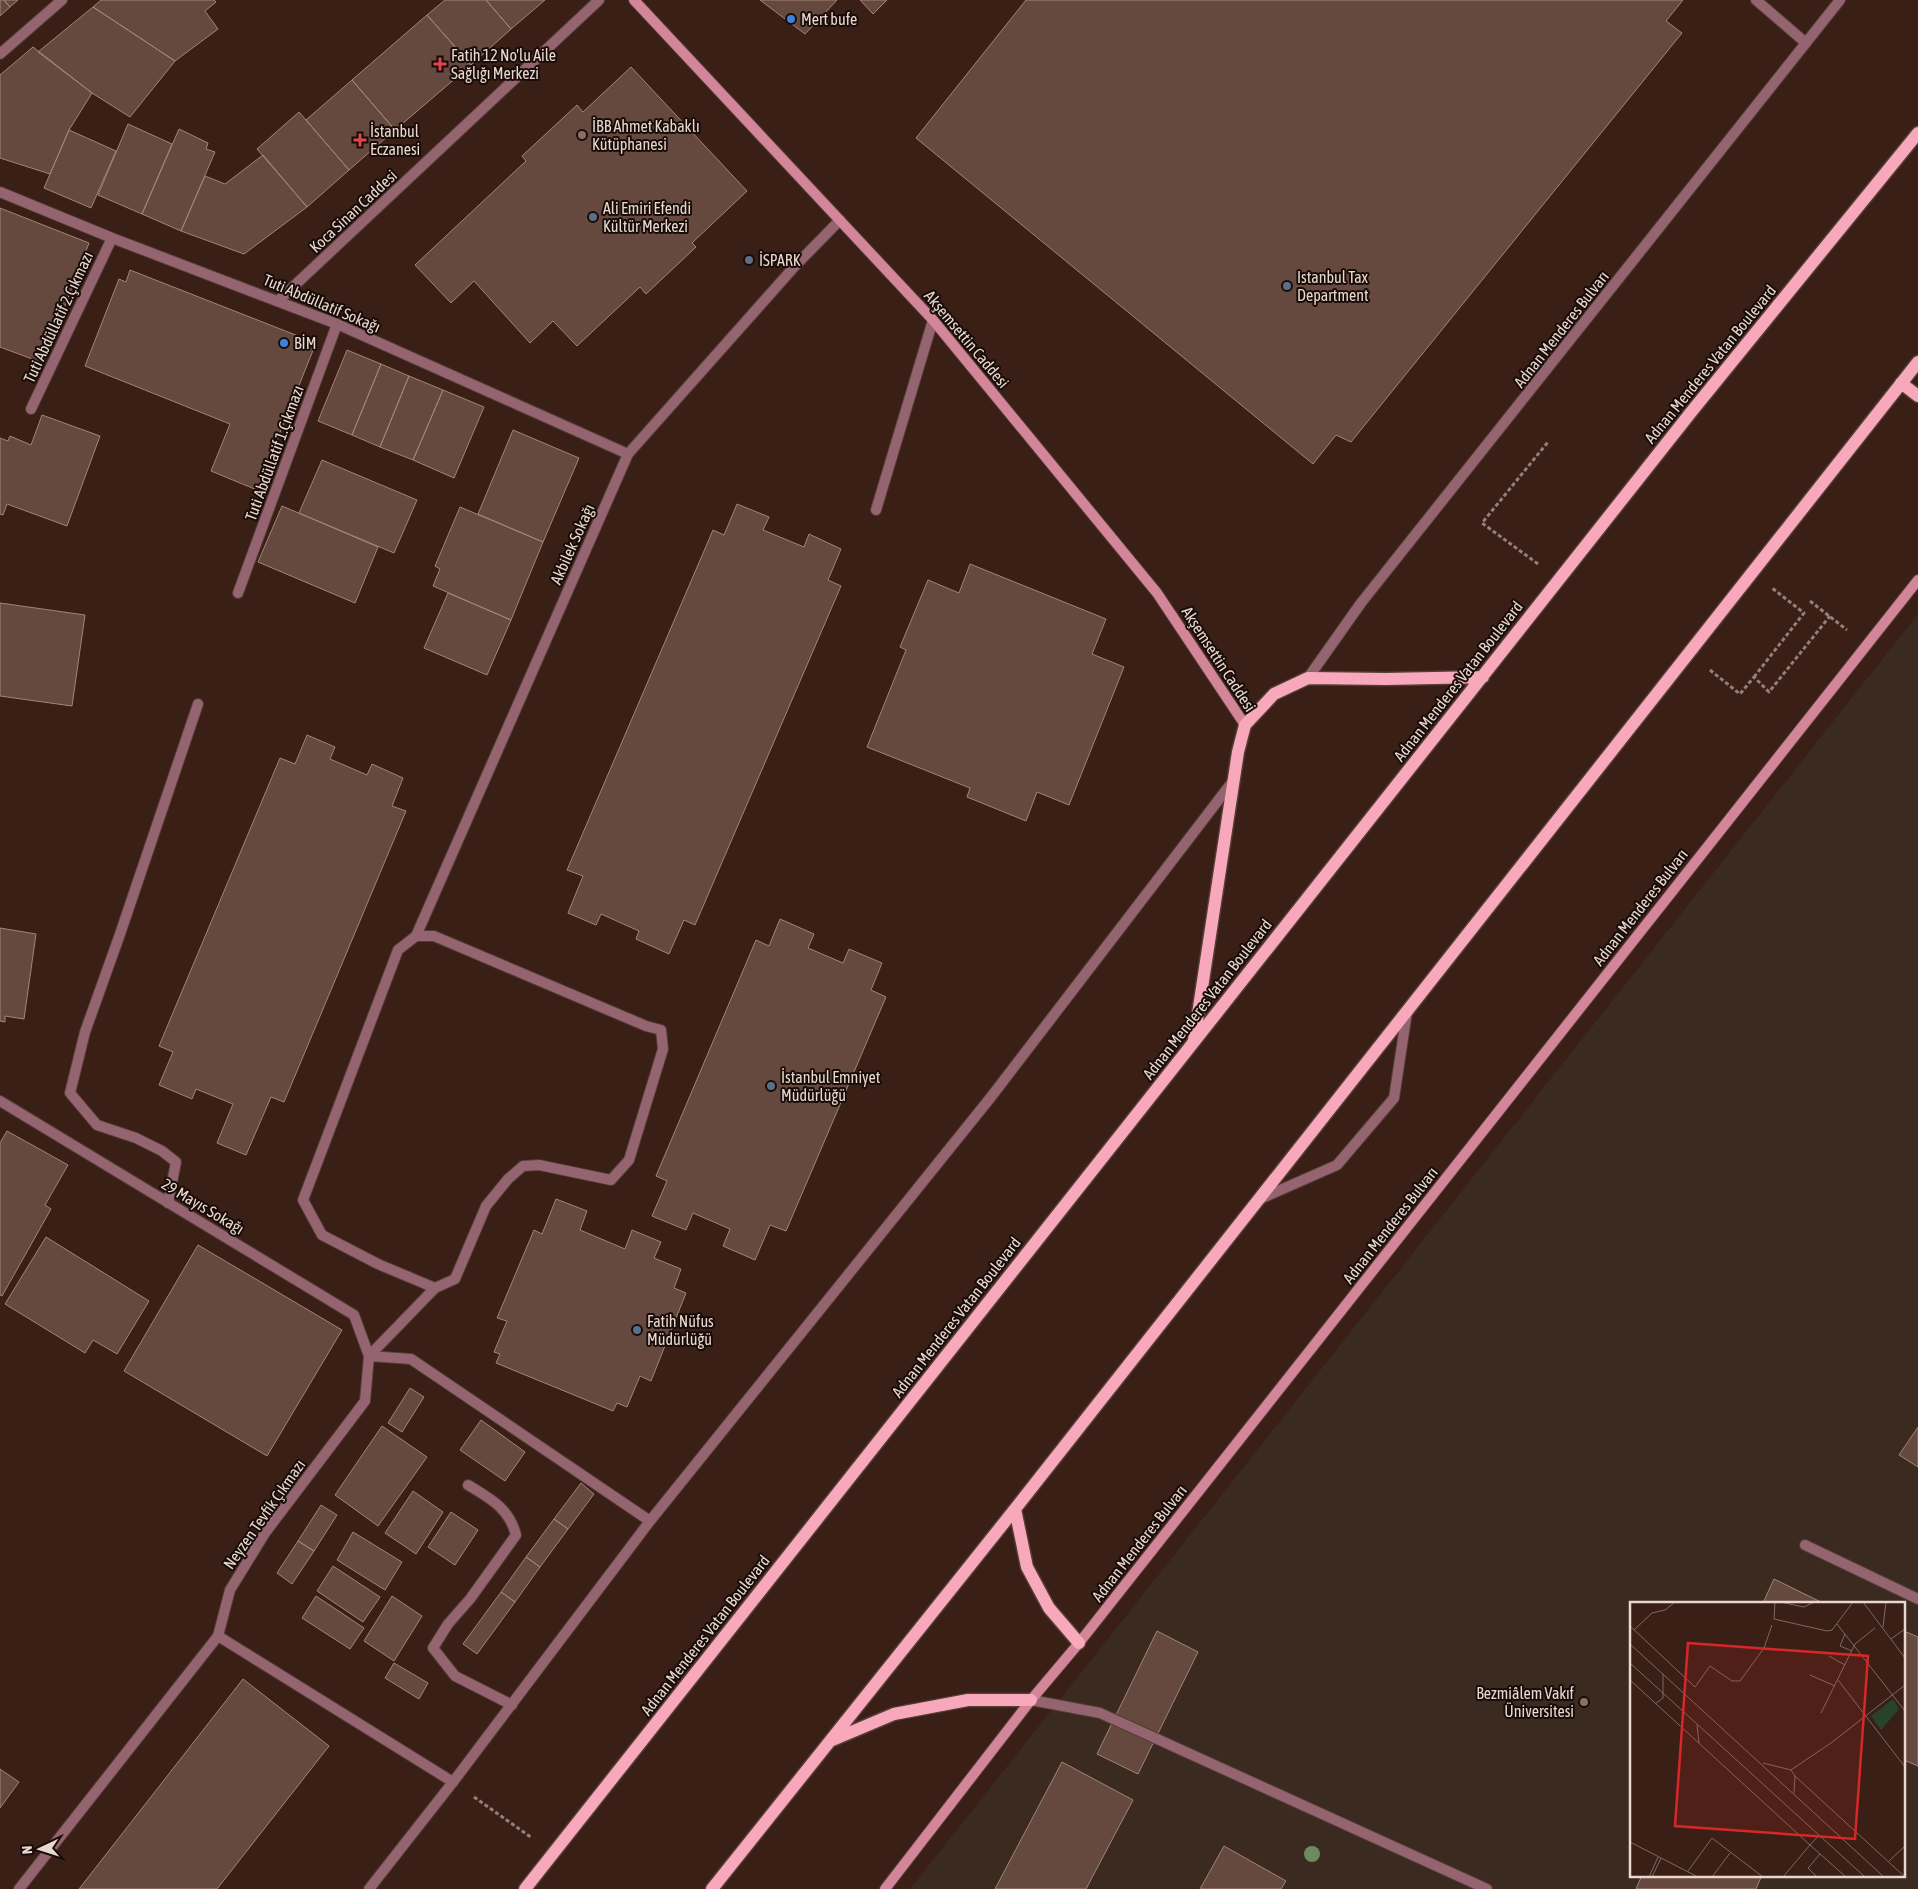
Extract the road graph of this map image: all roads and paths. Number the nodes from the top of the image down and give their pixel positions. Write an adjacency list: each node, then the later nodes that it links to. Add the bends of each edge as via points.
1 (62, 0): 7 (street)
2 (599, 0): 12 (street, Koca Sinan Caddesi)
3 (634, 0): 10 (main road, Akşemsettin Caddesi)
4 (1756, 0): 6 (street)
5 (1840, 0): 6 (street, Adnan Menderes Bulvarı)
6 (1806, 43): 32 (street, Adnan Menderes Bulvarı, via 1361,603)
7 (0, 54)
8 (1918, 133): 22 (main road, Adnan Menderes Vatan Boulevard)
9 (0, 192): 11 (street, Tuti Abdüllatif Sokağı)
10 (840, 220): 13 (main road, Akşemsettin Caddesi); 20 (street, Akbilek Sokağı)
11 (112, 238): 12 (street, Tuti Abdüllatif Sokağı); 18 (street, Tuti Abdüllatif 2.Çıkmazı)
12 (279, 300): 14 (street, Tuti Abdüllatif Sokağı)
13 (933, 320): 21 (street); 34 (main road, Akşemsettin Caddesi, via 1157,593)
14 (337, 324): 20 (street, Tuti Abdüllatif Sokağı); 25 (street, Tuti Abdüllatif 1.Çıkmazı)
15 (1918, 362): 16 (main road)
16 (1901, 384): 17 (main road); 29 (main road)
17 (1918, 396)
18 (31, 409)
19 (1548, 442): 22 (path, via 1482,523)
20 (628, 454): 36 (street, Akbilek Sokağı)
21 (876, 510)
22 (1558, 580): 30 (main road, Adnan Menderes Vatan Boulevard)
23 (1918, 580): 28 (main road, Adnan Menderes Bulvarı)
24 (1769, 586): 31 (path, via 1804,613)
25 (238, 593)
26 (1810, 601): 27 (path)
27 (1830, 616): 28 (path); 31 (path, via 1769,692)
28 (1866, 644): 50 (main road, Adnan Menderes Bulvarı)
29 (1691, 653): 31 (path, via 1740,694); 37 (main road)
30 (1483, 677): 32 (main road); 38 (main road, Adnan Menderes Vatan Boulevard)
31 (1754, 677)
32 (1308, 678): 34 (main road, via 1274,694)
33 (198, 704): 41 (street, via 84,1032 70,1093 97,1125 136,1138 176,1162)
34 (1245, 725): 35 (main road)
35 (1233, 781): 38 (main road); 46 (street, via 991,1097)
36 (416, 936): 42 (street, via 398,950 303,1200 322,1235); 42 (street, via 434,936 661,1030 663,1049 629,1160 610,1180 538,1165 523,1166 486,1206 455,1279)
37 (1407, 1012): 40 (main road); 40 (street, via 1394,1098 1337,1165)
38 (1194, 1041): 55 (main road, Adnan Menderes Vatan Boulevard)
39 (0, 1101): 41 (street, 29 Mayıs Sokağı)
40 (1259, 1200): 45 (main road)
41 (168, 1203): 43 (street, 29 Mayıs Sokağı, via 354,1316)
42 (435, 1288): 43 (street)
43 (369, 1356): 46 (street, via 411,1359); 49 (street, Neyzen Tevfik Çıkmazı, via 365,1401 265,1533 230,1590)
44 (468, 1485): 52 (street, via 504,1510 512,1520 516,1536 433,1648 455,1676)
45 (1015, 1509): 50 (main road, via 1027,1566 1049,1608); 53 (main road)
46 (650, 1521): 52 (street)
47 (1805, 1544): 48 (street)
48 (1918, 1598)
49 (218, 1636): 54 (street); 56 (street)
50 (1079, 1643): 51 (main road, Adnan Menderes Bulvarı)
51 (1031, 1700): 53 (main road, via 968,1700 894,1714); 60 (main road, Adnan Menderes Bulvarı); 61 (street, via 1100,1713)
52 (512, 1705): 54 (street)
53 (828, 1742): 59 (main road)
54 (453, 1782): 55 (path); 57 (street)
55 (554, 1853): 58 (main road, Adnan Menderes Vatan Boulevard)
56 (19, 1889)
57 (369, 1889)
58 (525, 1889)
59 (712, 1889)
60 (885, 1889)
61 (1488, 1889)

